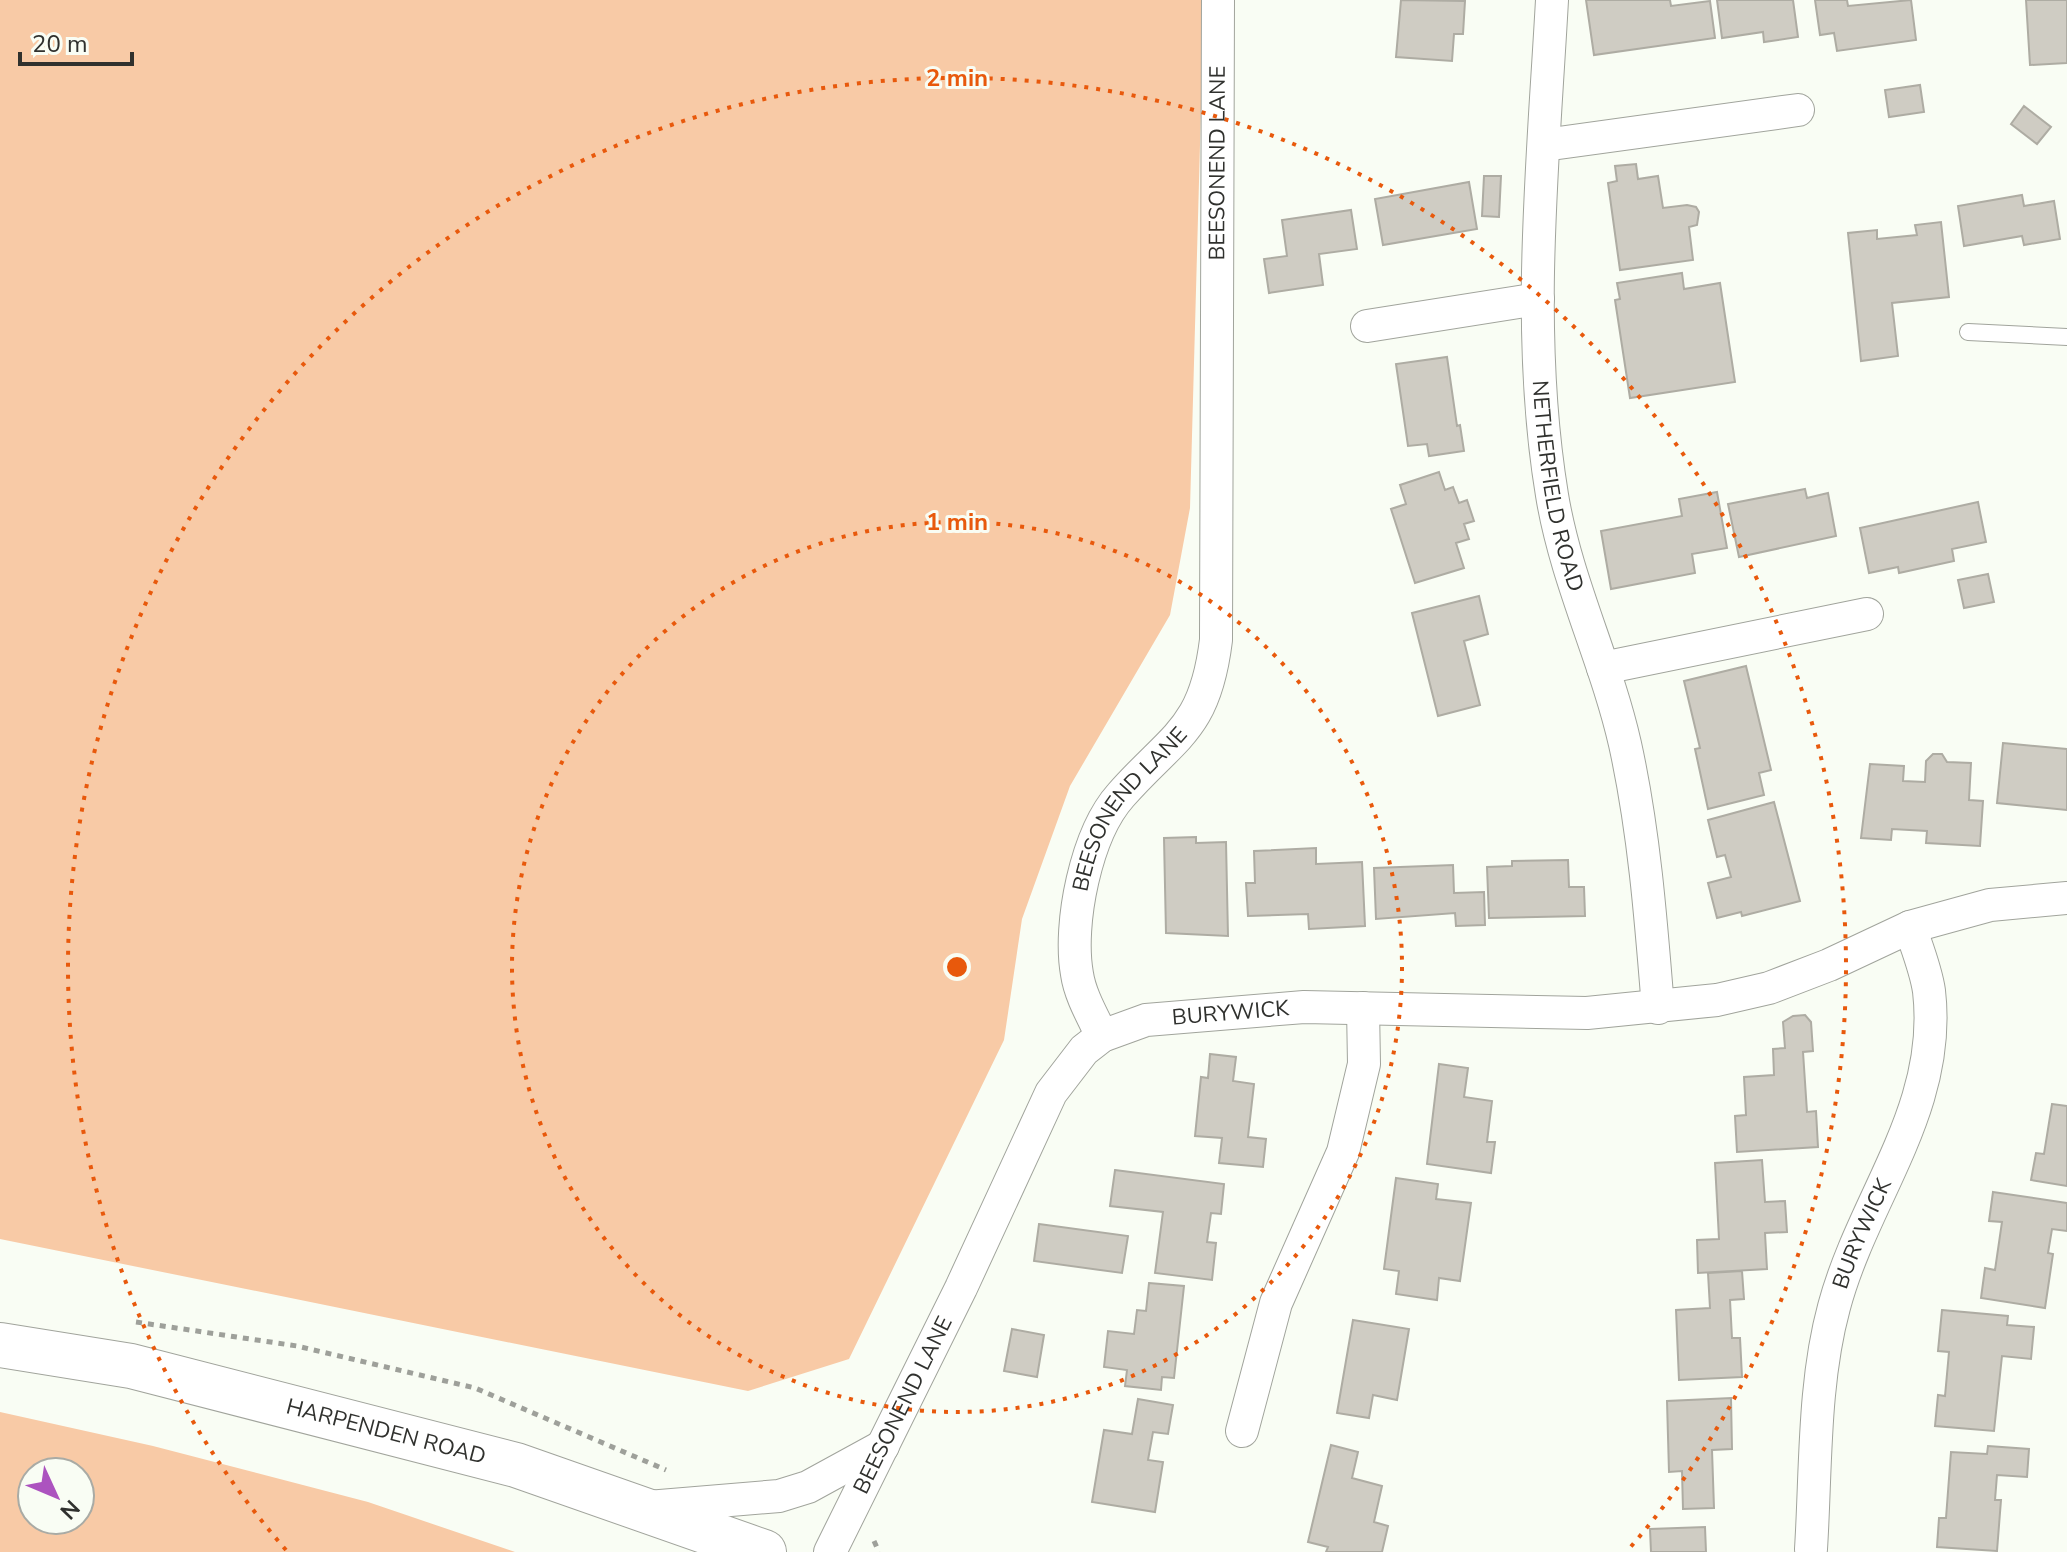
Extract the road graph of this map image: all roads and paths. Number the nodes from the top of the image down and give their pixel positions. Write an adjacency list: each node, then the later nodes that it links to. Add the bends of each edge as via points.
1 (1218, 0): 15 (street, BEESONEND LANE, via 1216,640 1200,706 1178,740 1119,797 1102,824 1088,864 1074,925 1074,950 1077,978)
2 (1552, 0): 4 (street, NETHERFIELD ROAD)
3 (1798, 110): 4 (street)
4 (1544, 145): 5 (street, NETHERFIELD ROAD)
5 (1538, 299): 6 (street); 10 (street, NETHERFIELD ROAD, via 1541,413 1552,498)
6 (1367, 326)
7 (1968, 332): 8 (lane)
8 (2067, 337)
9 (1867, 614): 10 (street)
10 (1603, 668): 14 (street, NETHERFIELD ROAD, via 1625,744)
11 (2067, 898): 12 (street, BURYWICK, via 1990,905)
12 (1910, 927): 14 (street, BURYWICK, via 1769,988); 22 (street, BURYWICK, via 1929,989 1927,1074 1851,1251 1833,1309 1822,1377)
13 (1363, 1008): 14 (street, BURYWICK, via 1587,1013); 15 (street, BURYWICK, via 1304,1007 1146,1020); 18 (street, via 1364,1064 1350,1127 1320,1209 1276,1303)
14 (1658, 1008)
15 (1102, 1036): 19 (street, BEESONEND LANE, via 1084,1050 1051,1093)
16 (125, 1321): 20 (path, via 297,1346 475,1388)
17 (0, 1345): 21 (main road, HARPENDEN ROAD, via 131,1366 516,1465)
18 (1242, 1431)
19 (883, 1446): 21 (street, via 808,1487 779,1496); 24 (street, BEESONEND LANE)
20 (673, 1472)
21 (637, 1508): 23 (main road, HARPENDEN ROAD)
22 (1811, 1549)
23 (764, 1552)
24 (830, 1552)

